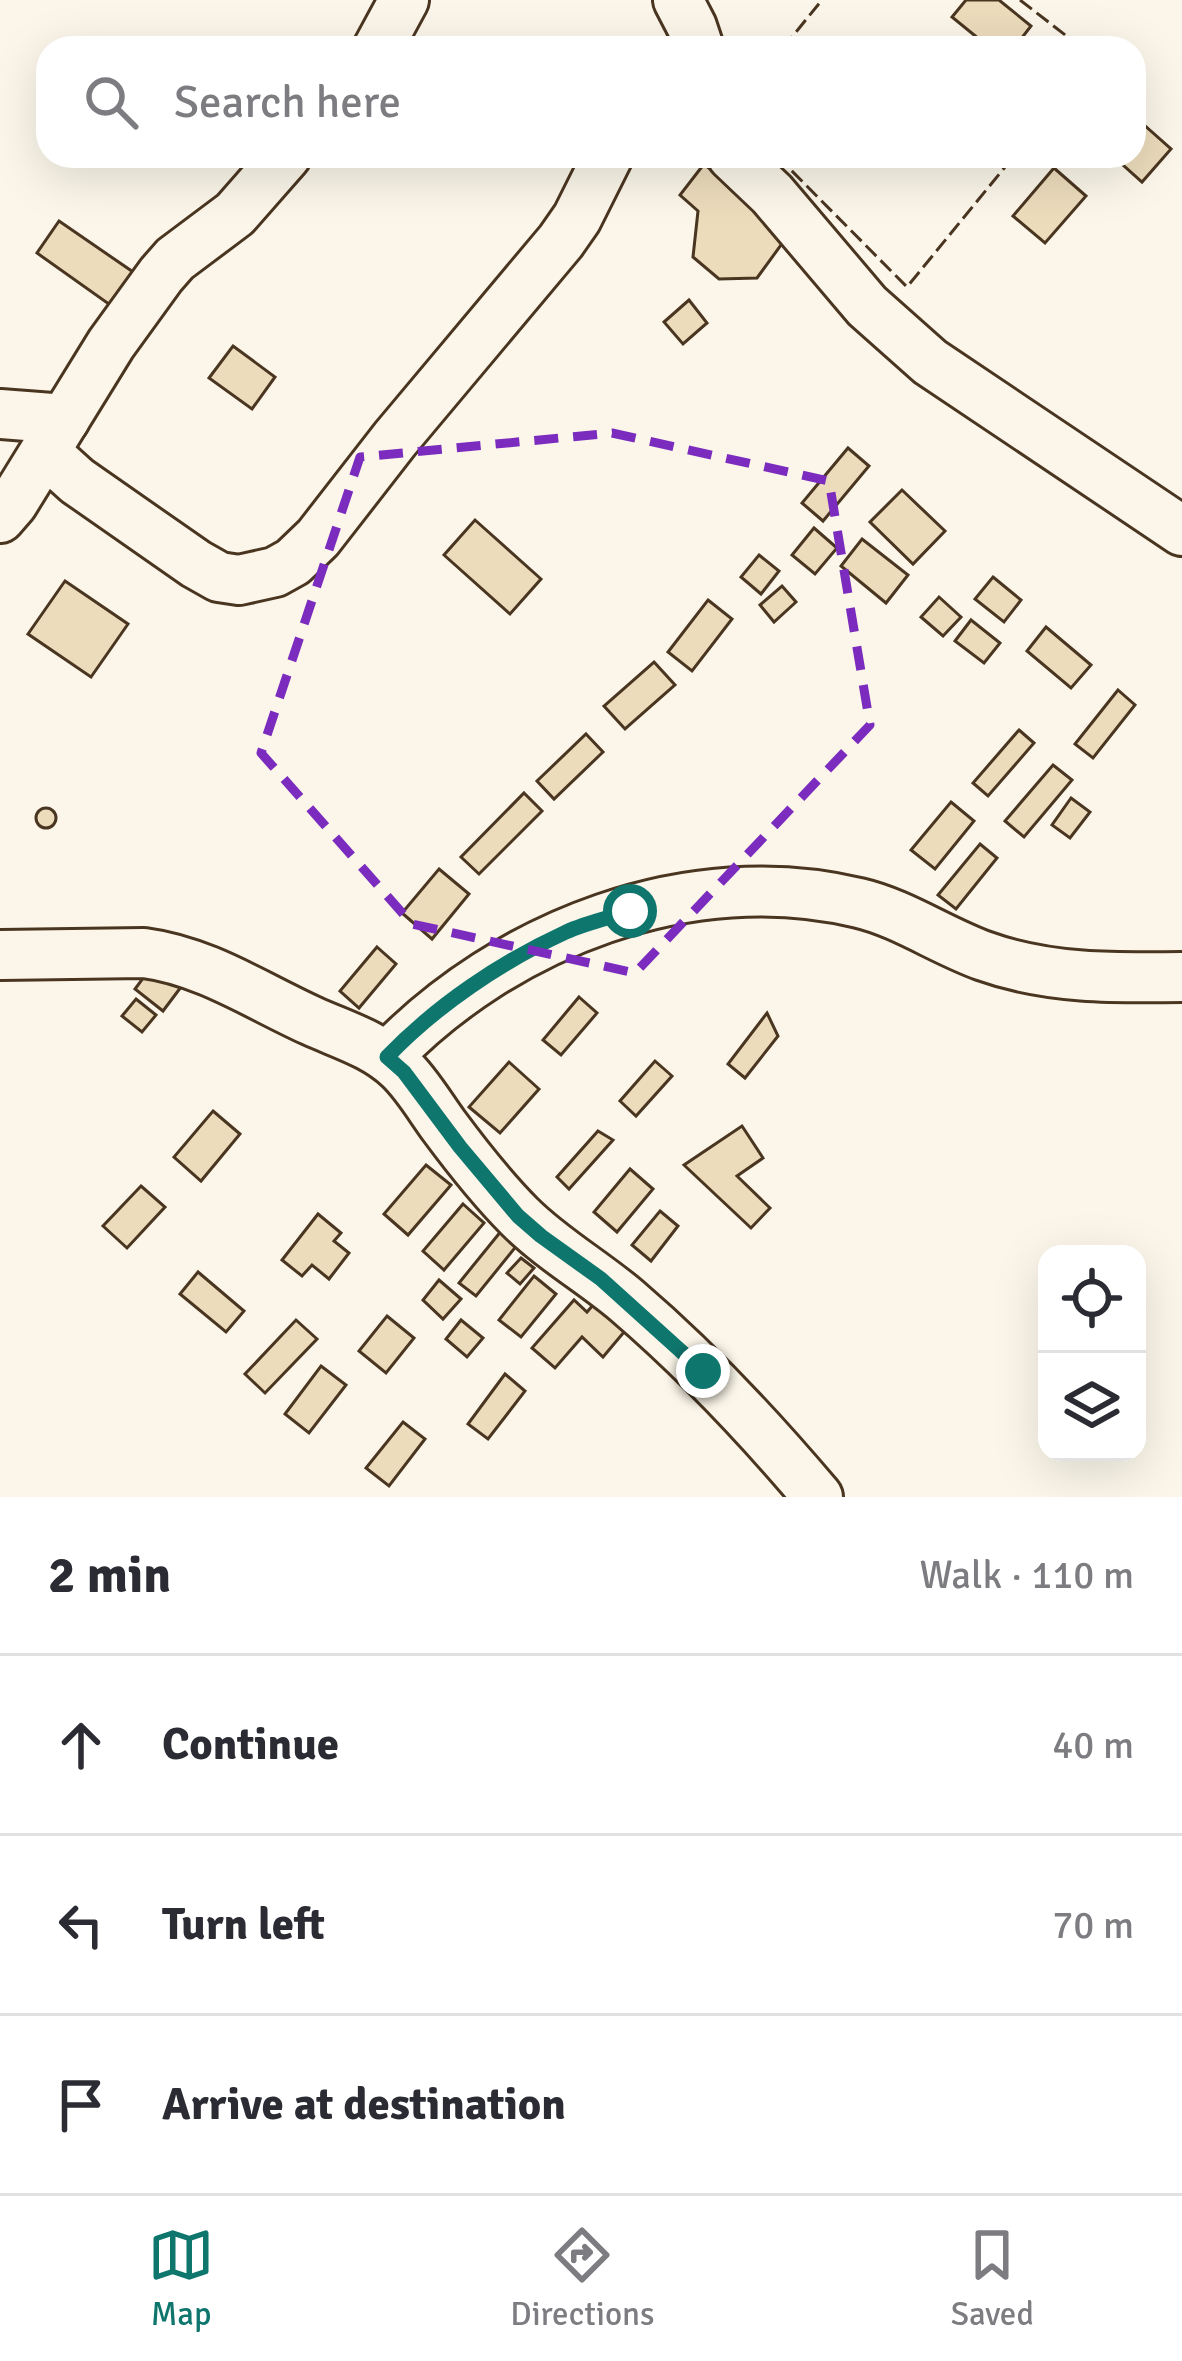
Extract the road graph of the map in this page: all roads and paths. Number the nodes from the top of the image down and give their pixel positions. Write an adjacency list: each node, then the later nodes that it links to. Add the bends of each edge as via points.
1 (404, 0): 3 (street)
2 (678, 0): 4 (street)
3 (384, 36)
4 (695, 36)
5 (275, 168): 9 (street, via 161,275)
6 (602, 168): 9 (street, via 562,242 318,538 275,572 219,577 77,481)
7 (745, 168): 11 (street, via 867,306 930,362)
8 (0, 414): 9 (street)
9 (55, 435): 10 (street)
10 (0, 518)
11 (1182, 531)
12 (0, 955): 14 (street, via 167,956)
13 (1182, 977): 14 (street, via 1039,970 985,956 866,904 741,891 664,902 570,930 461,993)
14 (387, 1057): 15 (street, via 518,1216 672,1341)
15 (818, 1497)

